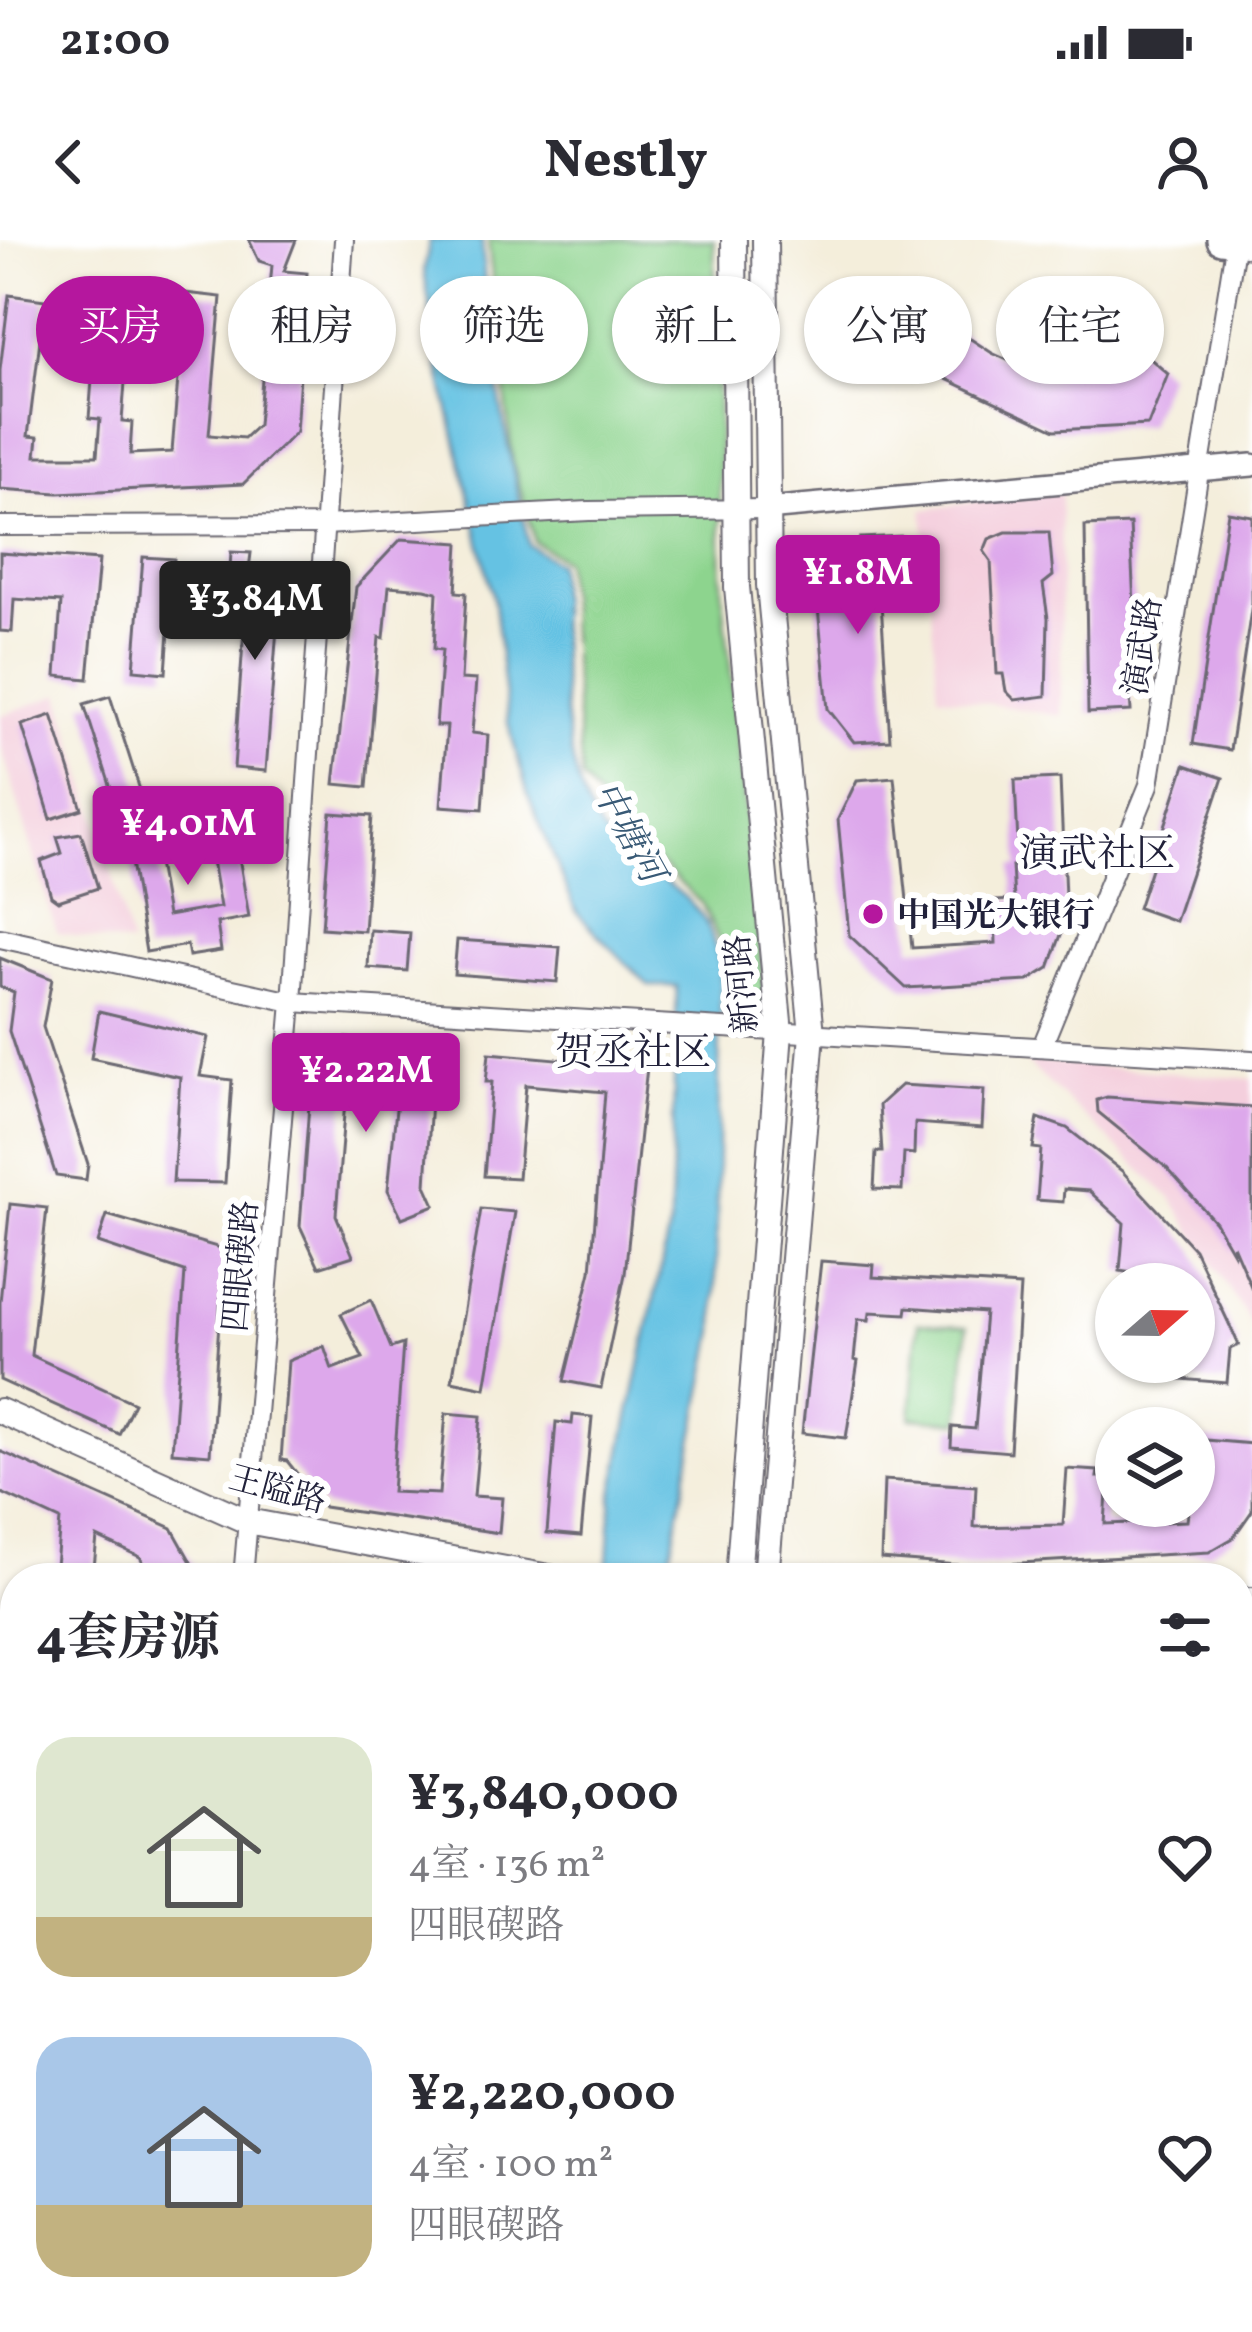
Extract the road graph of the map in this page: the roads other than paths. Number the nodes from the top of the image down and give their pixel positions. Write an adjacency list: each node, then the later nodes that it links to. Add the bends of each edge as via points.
1 (344, 240): 9 (street, 四眼碶路)
2 (734, 240): 7 (main road, 新河路)
3 (765, 240): 8 (main road, 新河路)
4 (1236, 241): 6 (street, 演武路)
5 (1252, 465): 6 (street)
6 (1200, 470): 8 (street); 15 (street, 演武路, via 1150,784)
7 (735, 509): 8 (street); 9 (street); 13 (main road, 新河路)
8 (766, 509): 14 (main road, 新河路)
9 (324, 525): 10 (street); 12 (street, 四眼碶路)
10 (0, 526)
11 (0, 938): 12 (street)
12 (292, 1002): 13 (street); 18 (street, 四眼碶路)
13 (780, 1032): 14 (street); 21 (main road, 新河路)
14 (812, 1034): 15 (street); 22 (main road, 新河路)
15 (1043, 1044): 16 (street)
16 (1252, 1060)
17 (0, 1411): 18 (main road, 王隘路)
18 (247, 1520): 19 (street, 四眼碶路); 20 (main road, 王隘路)
19 (244, 1563)
20 (475, 1563)
21 (739, 1563)
22 (767, 1563)

